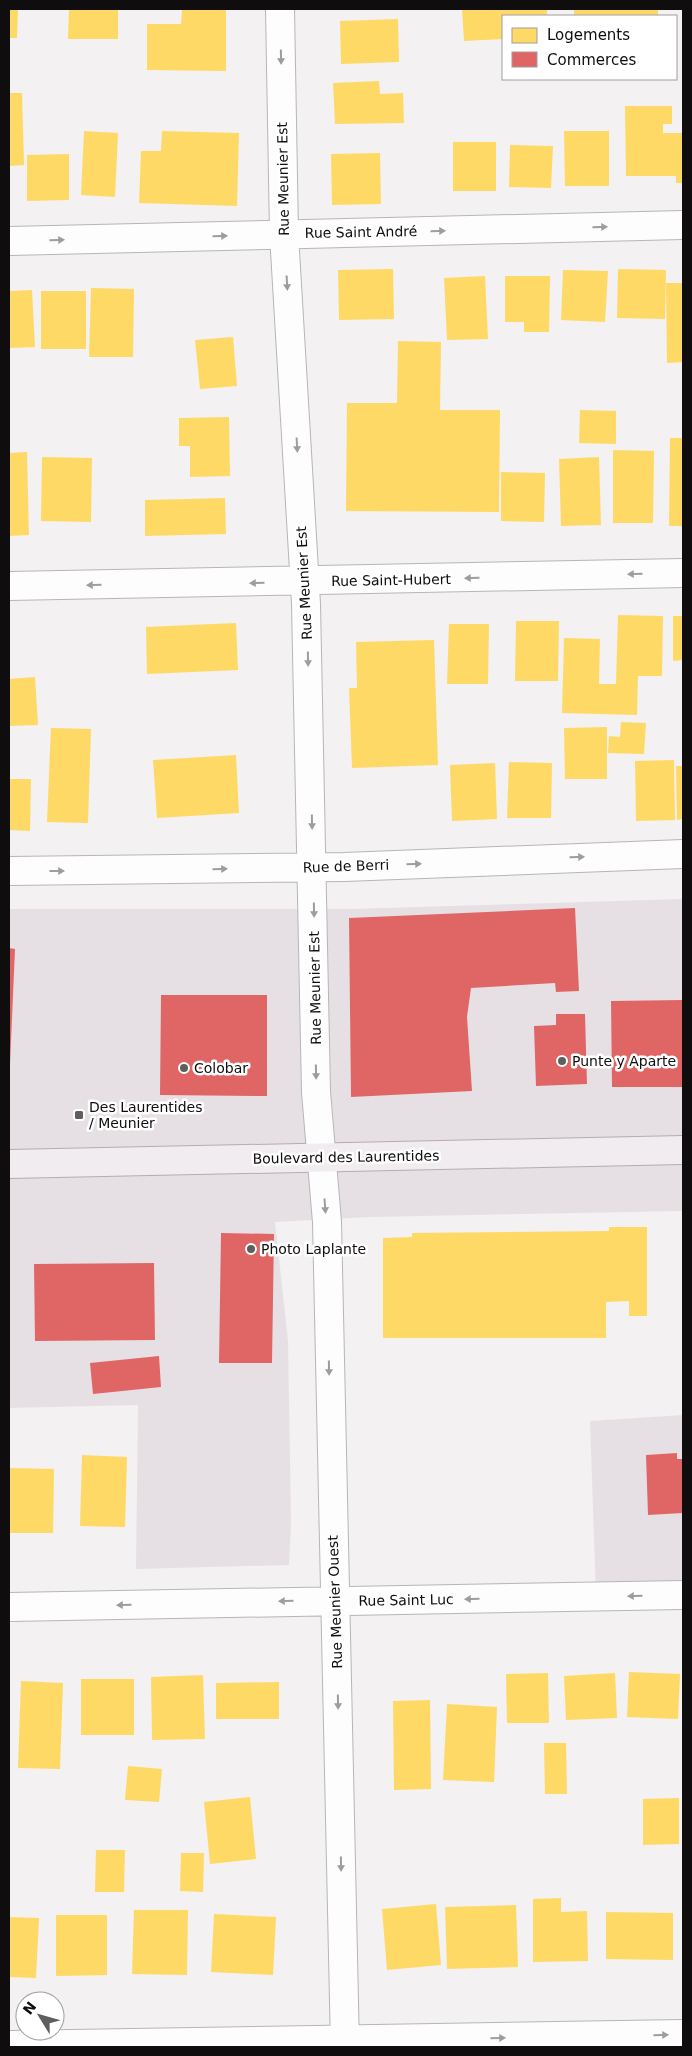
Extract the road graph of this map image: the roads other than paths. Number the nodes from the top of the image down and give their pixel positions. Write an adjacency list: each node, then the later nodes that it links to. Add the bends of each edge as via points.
1 (280, 9): 3 (street, Rue Meunier Est, one-way to 3)
2 (683, 225): 3 (street, Rue Saint André, one-way to 2)
3 (284, 234): 4 (street, Rue Saint André, one-way to 3); 6 (street, Rue Meunier Est, one-way to 6)
4 (9, 241)
5 (683, 573): 6 (street, Rue Saint-Hubert, one-way to 6)
6 (305, 582): 7 (street, Rue Saint-Hubert, one-way to 7); 9 (street, Rue Meunier Est, one-way to 9)
7 (9, 586)
8 (683, 854): 9 (street, Rue de Berri, one-way to 8)
9 (313, 867): 10 (street, Rue de Berri, one-way to 9); 12 (street, Rue Meunier Est, one-way to 12, via 316,1092)
10 (9, 871)
11 (683, 1150): 12 (main road, Boulevard des Laurentides)
12 (322, 1157): 13 (main road, Boulevard des Laurentides); 15 (street, Rue Meunier Ouest, one-way to 15)
13 (9, 1164)
14 (683, 1596): 15 (street, Rue Saint Luc, one-way to 15)
15 (335, 1601): 16 (street, Rue Saint Luc, one-way to 16); 18 (street, Rue Meunier Ouest, one-way to 18)
16 (9, 1607)
17 (683, 2034): 18 (street, one-way to 17)
18 (345, 2044): 19 (street)
19 (9, 2045)

